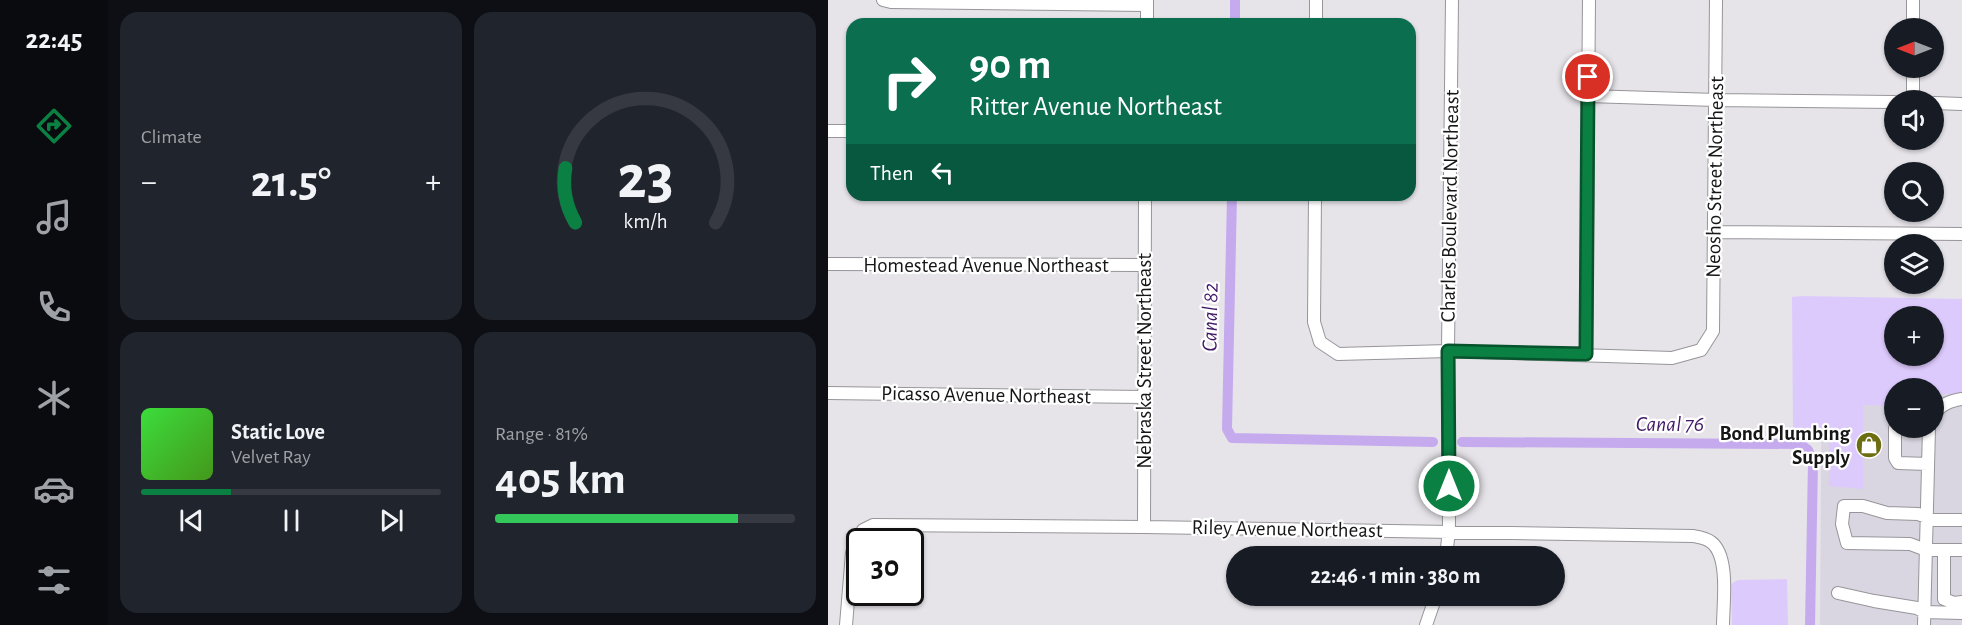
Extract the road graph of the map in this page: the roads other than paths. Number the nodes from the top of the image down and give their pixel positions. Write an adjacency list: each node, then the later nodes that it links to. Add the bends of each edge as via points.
1 (883, 0): 7 (street)
2 (1316, 0): 9 (street)
3 (1452, 0): 24 (street, Charles Boulevard Northeast)
4 (1589, 0): 11 (street)
5 (1716, 0): 12 (street, Neosho Street Northeast)
6 (1914, 0): 10 (street)
7 (1147, 2): 8 (street)
8 (1147, 18)
9 (1316, 18)
10 (1913, 18)
11 (1588, 96): 12 (street); 25 (street)
12 (1716, 100): 13 (street); 20 (street, Neosho Street Northeast)
13 (1884, 102)
14 (1944, 103): 15 (street)
15 (1962, 104)
16 (828, 131): 17 (street)
17 (846, 131)
18 (1145, 201): 23 (street, Nebraska Street Northeast)
19 (1315, 201): 24 (street, via 1314,322 1320,342 1338,354)
20 (1715, 232): 21 (street); 25 (street, Neosho Street Northeast, via 1713,331 1701,350 1672,358)
21 (1962, 234)
22 (828, 264): 23 (street, Homestead Avenue Northeast)
23 (1144, 265): 27 (street, Nebraska Street Northeast)
24 (1448, 351): 25 (street); 36 (street, Charles Boulevard Northeast)
25 (1586, 354)
26 (828, 393): 27 (street, Picasso Avenue Northeast)
27 (1144, 397): 35 (street, Nebraska Street Northeast)
28 (1962, 399): 29 (street)
29 (1944, 406)
30 (1895, 438): 32 (street, via 1898,463)
31 (1929, 438): 32 (street)
32 (1928, 464): 33 (street)
33 (1927, 518): 34 (street); 38 (street); 38 (street, via 1844,506 1842,524 1847,543 1910,544)
34 (1962, 520)
35 (1144, 526): 36 (street, Riley Avenue Northeast); 46 (street, Riley Avenue Northeast, via 873,525 862,530 852,553)
36 (1449, 531): 37 (street, Charles Boulevard Northeast); 48 (street, Riley Avenue Northeast, via 1703,538 1713,543 1722,559)
37 (1447, 546)
38 (1926, 550): 39 (street); 45 (street)
39 (1944, 550): 40 (street); 42 (street, via 1944,599)
40 (1962, 550)
41 (1838, 593): 45 (street, via 1917,608)
42 (1962, 602)
43 (1433, 606): 47 (street)
44 (1962, 613): 45 (street)
45 (1924, 619)
46 (846, 625)
47 (1426, 625)
48 (1723, 625)

